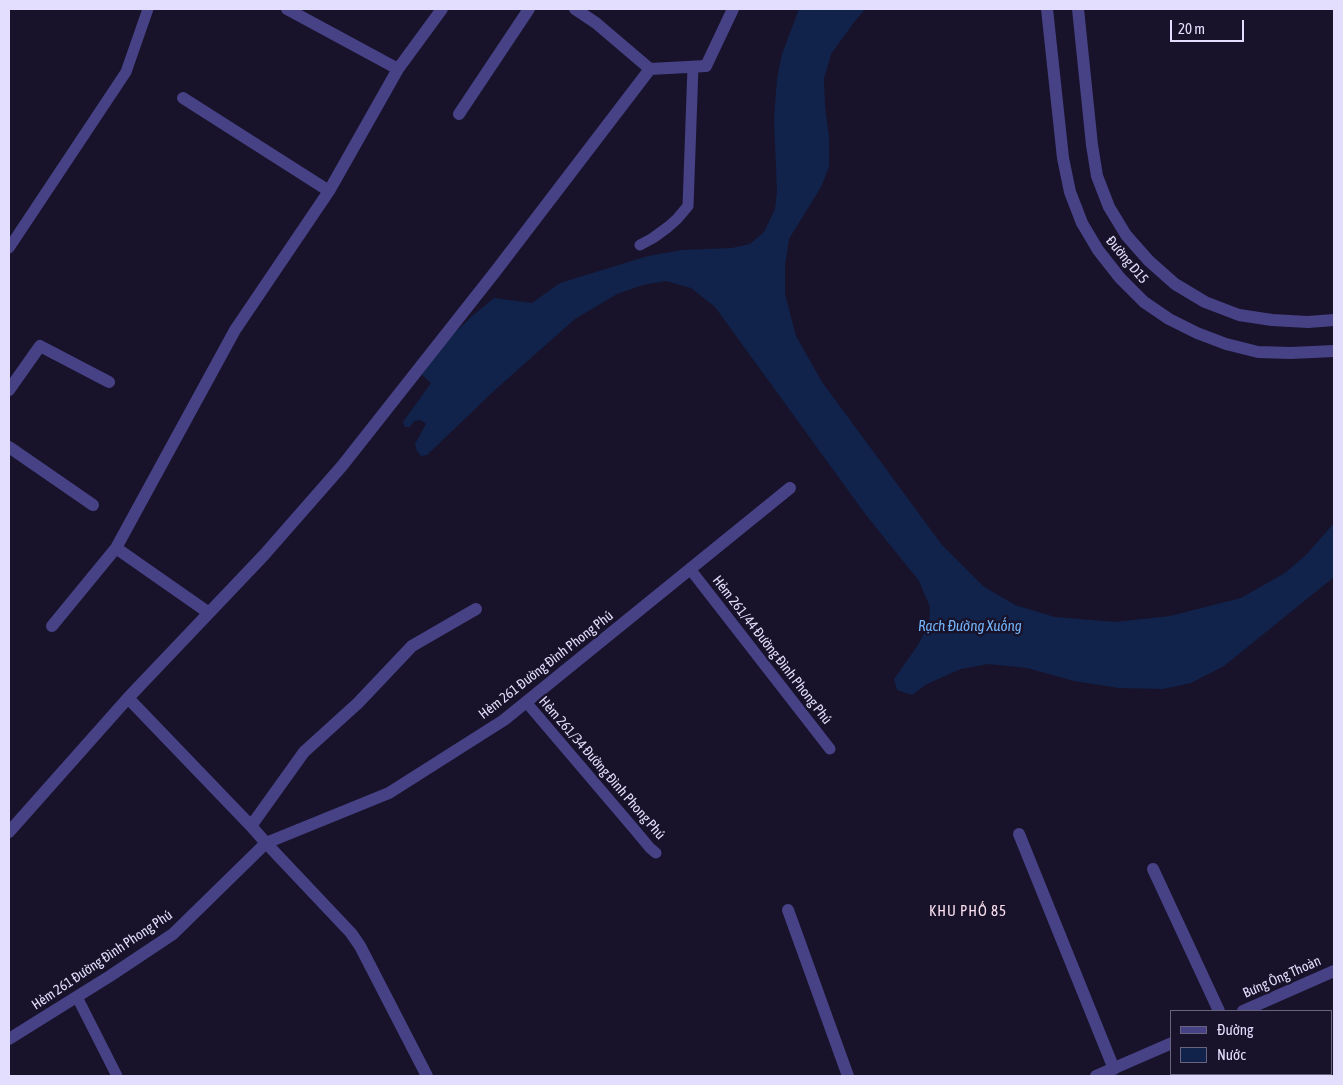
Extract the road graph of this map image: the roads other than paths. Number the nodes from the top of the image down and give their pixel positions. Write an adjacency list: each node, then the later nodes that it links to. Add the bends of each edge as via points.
1 (148, 9): 16 (lane, via 126,72)
2 (287, 9): 10 (street)
3 (442, 9): 10 (street)
4 (529, 9): 13 (street)
5 (575, 9): 11 (street)
6 (733, 9): 9 (street, via 706,66)
7 (1047, 9): 18 (street, Đường D15, via 1063,158 1070,192 1082,223 1120,278 1144,302 1169,319 1226,344 1258,352)
8 (1078, 9): 17 (street, Đường D15, via 1097,176 1109,207 1126,235 1175,284 1205,302 1239,315 1272,320)
9 (693, 67): 11 (street); 15 (lane, via 688,206 668,227)
10 (398, 69): 14 (street)
11 (650, 69): 27 (street, via 342,466)
12 (183, 98): 14 (street)
13 (459, 114)
14 (329, 191): 24 (street, via 235,330)
15 (640, 245)
16 (9, 248)
17 (1334, 320)
18 (1334, 351)
19 (109, 382): 20 (street, via 40,346)
20 (9, 390)
21 (9, 447): 23 (street)
22 (790, 488): 25 (street, Hẻm 261 Đường Đình Phong Phú)
23 (93, 505)
24 (116, 548): 27 (street); 28 (street)
25 (690, 570): 30 (street, Hẻm 261 Đường Đình Phong Phú); 31 (lane, Hẻm 261/44 Đường Đình Phong Phú)
26 (476, 609): 32 (street, via 412,646 358,703 304,752)
27 (209, 613): 29 (street)
28 (52, 626)
29 (128, 698): 32 (street); 33 (street)
30 (526, 702): 35 (street, Hẻm 261 Đường Đình Phong Phú, via 504,720 389,793); 36 (lane, Hẻm 261/34 Đường Đình Phong Phú)
31 (830, 749)
32 (251, 826): 35 (street)
33 (9, 832)
34 (1020, 834): 45 (street)
35 (266, 843): 40 (street, Hẻm 261 Đường Đình Phong Phú, via 174,934); 47 (street, via 360,946)
36 (656, 853)
37 (1153, 869): 41 (street)
38 (788, 910): 48 (street)
39 (1334, 970): 42 (street, Bưng Ông Thoàn)
40 (77, 997): 43 (street, Hẻm 261 Đường Đình Phong Phú); 46 (lane)
41 (1219, 1010)
42 (1244, 1010)
43 (9, 1039)
44 (1170, 1044): 45 (street)
45 (1114, 1069): 49 (street)
46 (117, 1076)
47 (427, 1076)
48 (848, 1076)
49 (1096, 1076)

